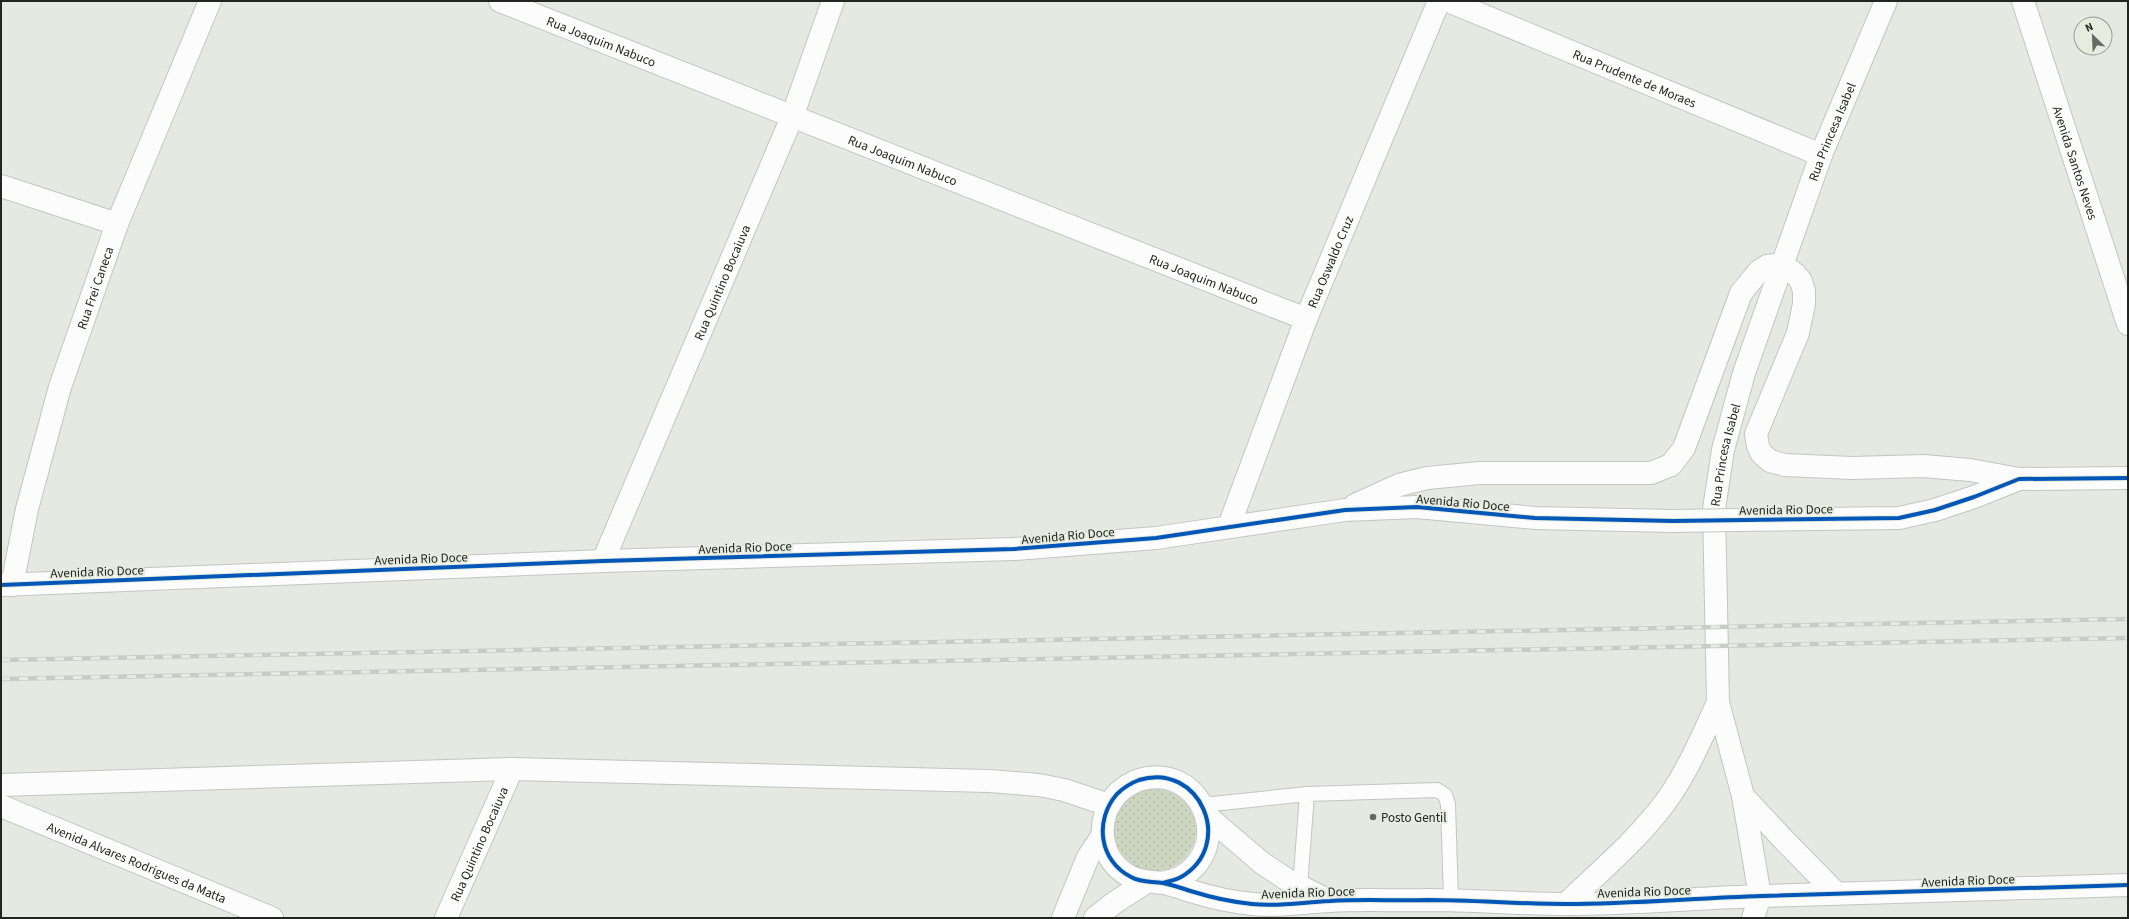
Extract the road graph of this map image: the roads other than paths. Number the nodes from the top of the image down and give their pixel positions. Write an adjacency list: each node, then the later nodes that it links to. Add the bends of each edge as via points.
1 (210, 1): 11 (street, Rua Frei Caneca)
2 (500, 1): 8 (street, Rua Joaquim Nabuco)
3 (833, 1): 8 (street, Rua Quintino Bocaiuva)
4 (1439, 1): 13 (street, Rua Oswaldo Cruz)
5 (1448, 1): 9 (street, Rua Prudente de Moraes)
6 (1886, 1): 9 (street, Rua Princesa Isabel)
7 (2023, 1): 14 (street, Avenida Santos Neves)
8 (792, 117): 13 (street, Rua Joaquim Nabuco); 19 (street, Rua Quintino Bocaiuva)
9 (1821, 156): 12 (street, Rua Princesa Isabel)
10 (1, 186): 11 (street)
11 (117, 224): 20 (street, Rua Frei Caneca, via 60,387)
12 (1782, 264): 16 (street, Rua Princesa Isabel, via 1801,281 1804,304 1798,332 1758,427 1756,439 1761,453 1770,461 1785,465 1852,468 1923,466 1970,470); 17 (street, via 1767,266 1759,271 1742,293 1684,448 1671,465 1651,473 1480,474 1427,478 1399,485); 21 (street, Rua Princesa Isabel, via 1744,373 1727,434 1714,509)
13 (1306, 319): 18 (street, Rua Oswaldo Cruz)
14 (2128, 324)
15 (2128, 478): 16 (street, Avenida Rio Doce)
16 (2019, 479): 17 (street, Avenida Rio Doce, bridge, via 1967,500 1899,518 1673,521 1535,518 1417,507)
17 (1345, 510): 18 (street, Avenida Rio Doce)
18 (1229, 526): 19 (street, Avenida Rio Doce, via 1156,538 1014,549)
19 (603, 561): 20 (street, Avenida Rio Doce)
20 (6, 585)
21 (1718, 702): 25 (street); 37 (street, via 1685,772 1663,805 1625,847)
22 (512, 769): 23 (street); 26 (street, via 989,781 1064,790); 39 (street, Rua Quintino Bocaiuva)
23 (1, 785)
24 (1307, 794): 28 (lane); 32 (lane); 35 (lane, via 1437,790 1445,796 1448,804)
25 (1743, 796): 33 (street); 34 (street)
26 (1109, 805): 28 (street, via 1120,791 1135,781 1153,777 1171,779 1187,787); 29 (street, via 1103,820)
27 (1, 806): 38 (street, Avenida Alvares Rodrigues da Matta)
28 (1205, 811): 30 (street, via 1209,835 1204,852 1194,867 1180,878); 32 (street, Avenida Rio Doce, via 1262,864)
29 (1102, 836): 30 (street, via 1115,865 1129,876); 40 (street, via 1088,857)
30 (1154, 883): 36 (street, Avenida Rio Doce, via 1250,904 1284,906); 41 (street, via 1114,903)
31 (2128, 885): 33 (street, Avenida Rio Doce)
32 (1300, 887): 36 (street, Avenida Rio Doce)
33 (1837, 894): 34 (street, Avenida Rio Doce)
34 (1760, 896): 37 (street, Avenida Rio Doce); 43 (street)
35 (1451, 900): 36 (street, Avenida Rio Doce); 37 (street, Avenida Rio Doce)
36 (1329, 901)
37 (1566, 904): 42 (street)
38 (272, 918)
39 (446, 918)
40 (1063, 918)
41 (1094, 918)
42 (1592, 918)
43 (1753, 918)

